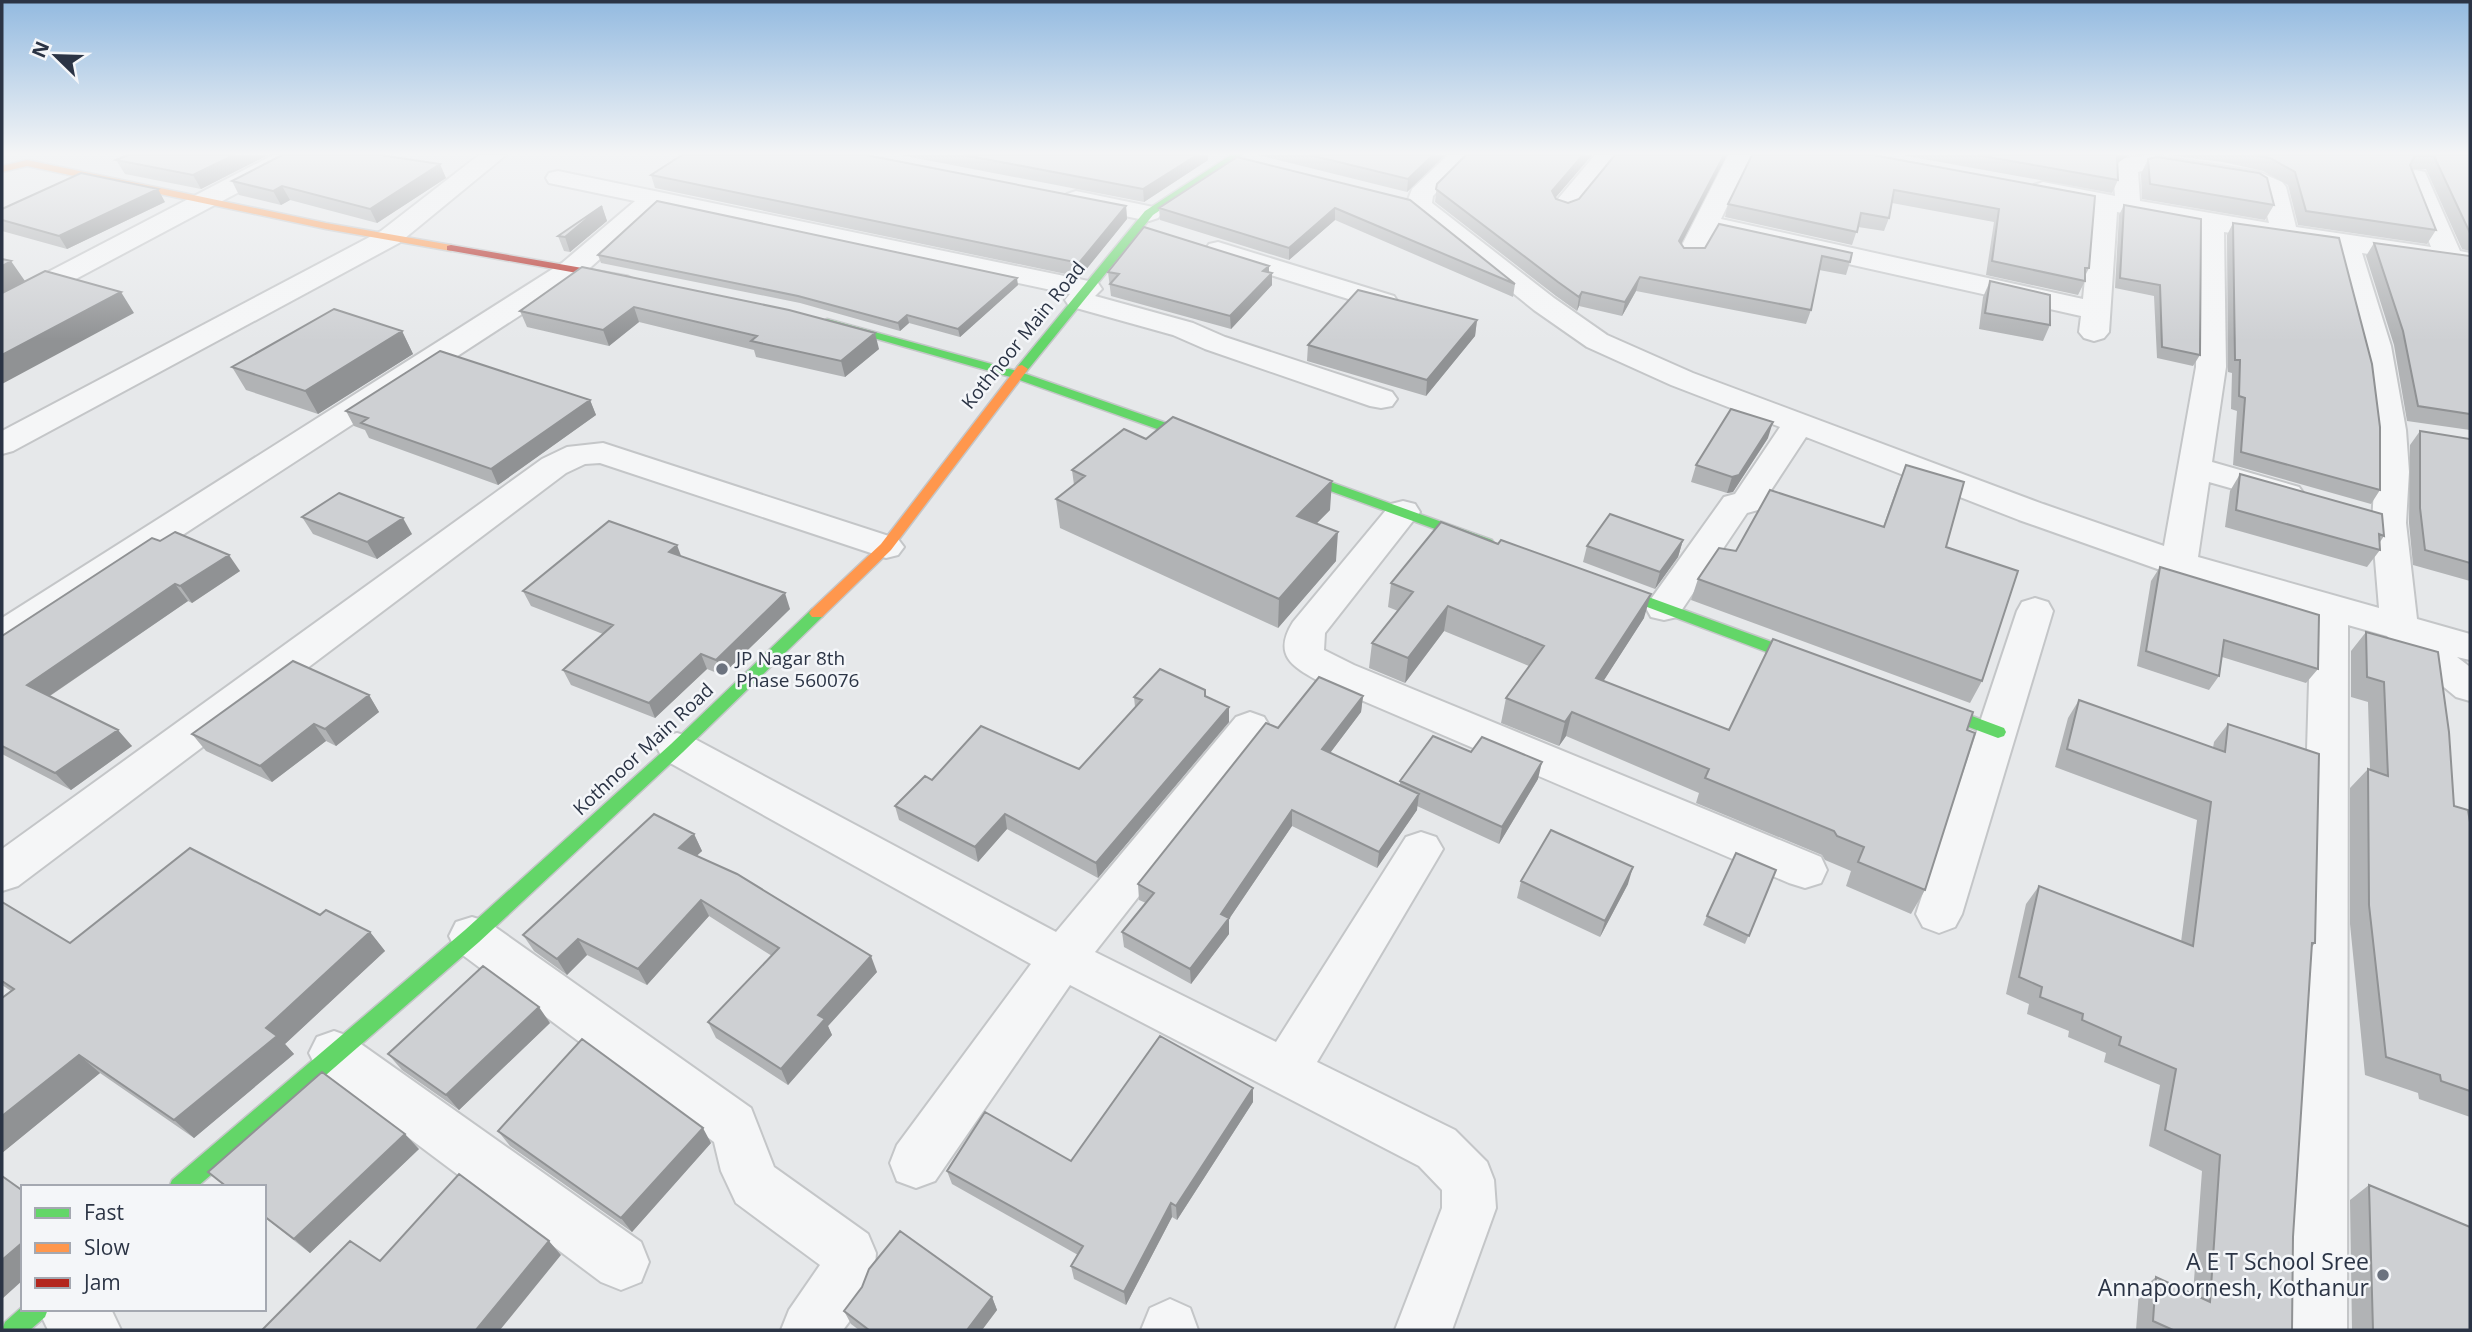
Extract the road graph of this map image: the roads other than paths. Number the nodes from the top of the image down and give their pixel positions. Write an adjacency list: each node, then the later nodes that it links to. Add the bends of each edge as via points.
1 (173, 217): 26 (street)
2 (287, 217): 18 (street)
3 (415, 217): 18 (street)
4 (631, 217): 22 (street)
5 (742, 217): 24 (street)
6 (1126, 217): 16 (street)
7 (1173, 217): 16 (street, Kothnoor Main Road)
8 (1428, 217): 30 (street, via 1597,341)
9 (1709, 217): 15 (street)
10 (2113, 217): 15 (street, via 2095,321)
11 (2185, 217): 14 (street)
12 (2281, 217): 17 (street)
13 (2437, 217): 21 (street)
14 (2211, 222): 17 (street); 34 (street, via 2211,367)
15 (1706, 224): 20 (street)
16 (1161, 228): 24 (street, Kothnoor Main Road); 25 (street)
17 (2285, 234): 19 (street)
18 (390, 237): 22 (street); 31 (street)
19 (2345, 242): 21 (street); 45 (street, via 2403,432 2376,519)
20 (1691, 253)
21 (2460, 260)
22 (572, 269): 23 (street); 44 (street)
23 (639, 281)
24 (1083, 295): 28 (street, Kothnoor Main Road); 29 (street)
25 (1384, 302)
26 (2, 307)
27 (811, 318): 28 (street)
28 (1018, 375): 32 (street); 37 (street, Kothnoor Main Road)
29 (1381, 399)
30 (1799, 423): 39 (street); 42 (street, via 1746,503 1736,504)
31 (2, 444)
32 (1224, 448)
33 (1262, 462): 36 (street)
34 (2195, 468): 35 (street); 39 (street)
35 (2311, 501)
36 (1404, 512): 38 (street); 54 (street, via 1306,631 1305,656 1339,676)
37 (886, 547): 52 (street, Kothnoor Main Road); 55 (street, via 603,453 579,454 554,466)
38 (1508, 550)
39 (2179, 564): 41 (street)
40 (1586, 579): 42 (street)
41 (2330, 606): 45 (street); 70 (street)
42 (1664, 608): 47 (street)
43 (2035, 611): 51 (street)
44 (2, 635)
45 (2411, 638): 46 (street); 48 (street)
46 (2470, 647)
47 (1831, 670)
48 (2470, 687)
49 (1908, 699): 51 (street)
50 (1250, 727): 58 (street)
51 (1998, 732): 56 (street)
52 (677, 748): 57 (street, Kothnoor Main Road); 58 (street)
53 (1421, 849): 60 (street)
54 (1805, 870)
55 (2, 873)
56 (1939, 914)
57 (472, 936): 59 (street, Kothnoor Main Road); 68 (street, via 733,1125 747,1174 755,1185 849,1253 846,1279)
58 (1062, 958): 60 (street); 61 (street)
59 (334, 1053): 62 (street, Kothnoor Main Road); 63 (street)
60 (1285, 1071): 69 (street, via 1437,1148 1468,1180 1469,1209)
61 (916, 1163)
62 (182, 1185)
63 (621, 1262)
64 (35, 1311): 66 (street)
65 (68, 1311): 67 (street)
66 (13, 1330)
67 (92, 1330)
68 (809, 1330)
69 (1424, 1330)
70 (2319, 1330)

